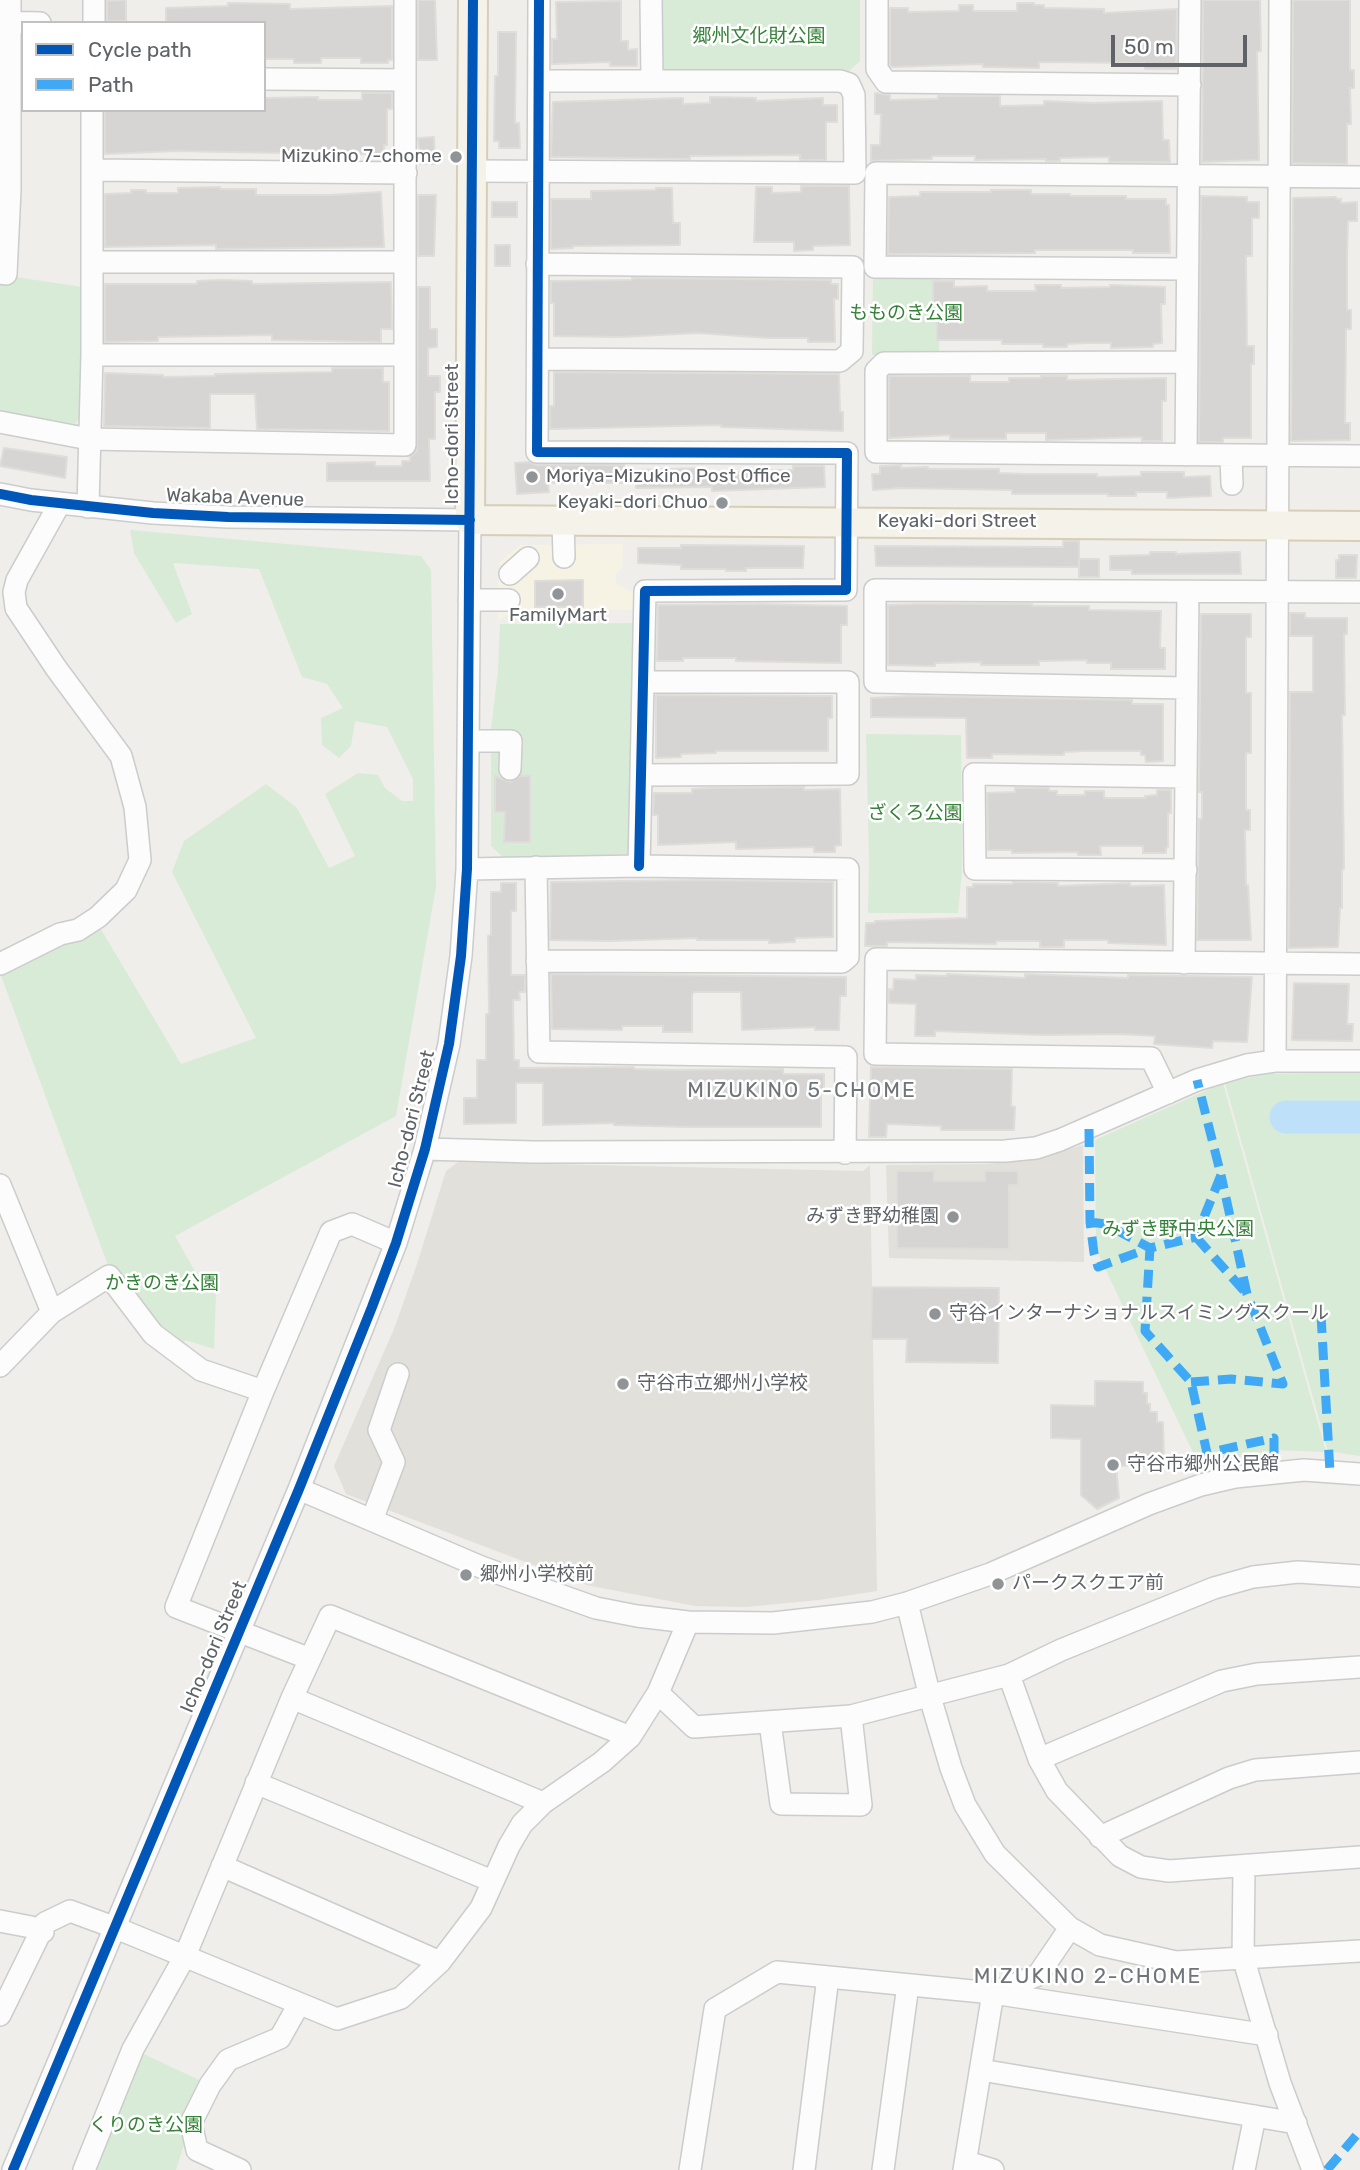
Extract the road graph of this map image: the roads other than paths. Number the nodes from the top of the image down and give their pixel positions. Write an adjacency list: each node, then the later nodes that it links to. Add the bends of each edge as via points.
1 (10, 0): 11 (street)
2 (94, 0): 10 (street)
3 (405, 0): 13 (street)
4 (474, 0): 19 (main road, Icho-dori Street)
5 (539, 0): 15 (street)
6 (651, 0): 14 (street)
7 (877, 0): 16 (street, via 877,69 886,82)
8 (1190, 0): 16 (street)
9 (1280, 0): 23 (street)
10 (94, 21)
11 (5, 22): 25 (street)
12 (266, 79): 13 (street)
13 (405, 80): 20 (street)
14 (652, 80): 15 (street); 21 (street, via 849,84 854,95 855,173)
15 (539, 81): 21 (street)
16 (1190, 85): 22 (street)
17 (92, 112): 18 (street)
18 (92, 170): 20 (street); 26 (street)
19 (472, 171): 21 (street); 45 (main road, Icho-dori Street)
20 (406, 173): 27 (street)
21 (538, 173): 28 (street)
22 (1188, 176): 23 (street); 29 (street); 29 (street, via 876,173 874,267)
23 (1280, 177): 24 (street); 39 (street)
24 (1360, 177)
25 (5, 188): 30 (street, via 6,274)
26 (92, 262): 27 (street); 31 (street)
27 (405, 262): 32 (street)
28 (537, 264): 33 (street); 33 (street, via 853,267 852,351 841,361)
29 (1186, 269): 34 (street)
30 (0, 273)
31 (92, 355): 32 (street); 36 (street)
32 (405, 355): 36 (street, via 405,445)
33 (538, 359): 47 (street, via 537,452 847,453)
34 (1186, 362): 38 (street); 38 (street, via 884,363 876,372 876,452)
35 (0, 422): 36 (street)
36 (89, 439): 44 (street)
37 (1231, 454): 38 (street); 39 (street); 41 (street)
38 (1186, 455)
39 (1278, 456): 40 (street); 48 (street)
40 (1360, 456)
41 (1231, 484)
42 (0, 494): 43 (street, Wakaba Avenue)
43 (60, 503): 44 (street, Wakaba Avenue); 70 (street, via 17,580 16,608 121,756 135,807 140,860 126,890 98,917)
44 (88, 507): 45 (street, Wakaba Avenue, via 228,517)
45 (470, 520): 46 (main road, Keyaki-dori Street); 56 (street, Icho-dori Street)
46 (563, 520): 47 (main road, Keyaki-dori Street); 50 (street)
47 (848, 522): 48 (main road, Keyaki-dori Street); 58 (street, via 846,590 645,590)
48 (1276, 525): 49 (main road, Keyaki-dori Street); 54 (street)
49 (1360, 526)
50 (564, 557)
51 (528, 558): 52 (street)
52 (510, 574)
53 (1188, 592): 54 (street); 59 (street); 59 (street, via 875,590 875,682)
54 (1277, 592): 55 (street); 71 (street)
55 (1360, 593)
56 (470, 600): 57 (street); 60 (street, Icho-dori Street)
57 (509, 600)
58 (643, 682): 62 (street); 62 (street, via 848,681 848,774)
59 (1186, 688): 63 (street)
60 (468, 741): 61 (street, via 511,741); 66 (street, Icho-dori Street)
61 (510, 769)
62 (641, 775): 64 (street)
63 (1185, 777): 67 (street); 67 (street, via 974,774 975,869)
64 (639, 866): 65 (street); 68 (street, via 848,869 848,957 842,962)
65 (536, 867): 66 (street); 68 (street)
66 (467, 869): 76 (street, Icho-dori Street, via 449,1044)
67 (1186, 870): 69 (street)
68 (537, 961): 77 (street, via 539,1052 846,1056)
69 (1184, 963): 71 (street); 75 (street, via 876,959 876,1054 1150,1058)
70 (0, 964)
71 (1275, 964): 72 (street); 73 (street)
72 (1360, 964)
73 (1275, 1061): 74 (street); 75 (street, via 1221,1072)
74 (1360, 1061)
75 (1168, 1093): 77 (street, via 1036,1148)
76 (425, 1149): 77 (street); 79 (street, Icho-dori Street)
77 (845, 1153)
78 (0, 1185): 80 (street)
79 (396, 1243): 83 (street, via 352,1224 331,1232); 85 (street, Icho-dori Street)
80 (52, 1312): 81 (street); 83 (street, via 109,1276 153,1334 201,1370)
81 (0, 1366)
82 (398, 1374): 86 (street, via 379,1430 394,1462)
83 (263, 1391): 90 (street, via 176,1607)
84 (1360, 1474): 88 (street, via 1294,1471 1201,1485 990,1574)
85 (299, 1489): 86 (street); 90 (street, Icho-dori Street)
86 (372, 1520): 89 (street, via 481,1567 585,1604)
87 (1360, 1576): 93 (street, via 1298,1572 1253,1577 1214,1588)
88 (907, 1603): 89 (street, via 872,1612 774,1623); 95 (street)
89 (688, 1622): 94 (street)
90 (239, 1632): 91 (street); 110 (street, Icho-dori Street)
91 (310, 1659): 96 (street); 99 (street, via 330,1616)
92 (1360, 1667): 100 (street, via 1257,1674 1223,1681)
93 (1009, 1675): 95 (street); 100 (street)
94 (658, 1693): 98 (street, via 694,1727); 99 (street)
95 (930, 1697): 97 (street); 111 (street, via 965,1805 995,1854)
96 (292, 1698): 102 (street); 103 (street)
97 (851, 1716): 98 (street); 98 (street, via 861,1805 781,1804)
98 (770, 1722)
99 (630, 1737): 103 (street)
100 (1039, 1759): 104 (street, via 1057,1791)
101 (1360, 1762): 104 (street, via 1255,1770)
102 (256, 1783): 106 (street); 108 (street)
103 (543, 1803): 108 (street, via 522,1824)
104 (1100, 1837): 107 (street, via 1120,1856 1141,1867 1169,1871)
105 (1360, 1857): 107 (street)
106 (222, 1866): 114 (street); 116 (street)
107 (1244, 1867): 115 (street)
108 (492, 1881): 116 (street, via 481,1908)
109 (0, 1921): 112 (street)
110 (116, 1928): 112 (street, via 69,1911 46,1923); 114 (street); 127 (street, Icho-dori Street)
111 (1070, 1928): 115 (street, via 1100,1945 1176,1962); 119 (street, via 1038,1975)
112 (43, 1932): 121 (street)
113 (1360, 1951): 115 (street)
114 (185, 1956): 120 (street); 128 (street, via 133,2049)
115 (1243, 1957): 122 (street)
116 (440, 1962): 120 (street, via 401,1998 338,2019)
117 (828, 1977): 118 (street); 130 (street, via 777,1972 715,2009); 131 (street)
118 (908, 1985): 119 (street); 132 (street)
119 (993, 1993): 122 (street); 123 (street)
120 (299, 2004): 129 (street, via 280,2038 228,2060 191,2123 197,2150)
121 (0, 2015)
122 (1267, 2035): 125 (street)
123 (981, 2070): 124 (street); 126 (street)
124 (1255, 2116): 125 (street); 134 (street)
125 (1296, 2123): 135 (street)
126 (965, 2166): 133 (street)
127 (13, 2170)
128 (84, 2170)
129 (240, 2170)
130 (690, 2170)
131 (804, 2170)
132 (883, 2170)
133 (993, 2170)
134 (1244, 2170)
135 (1313, 2170)

